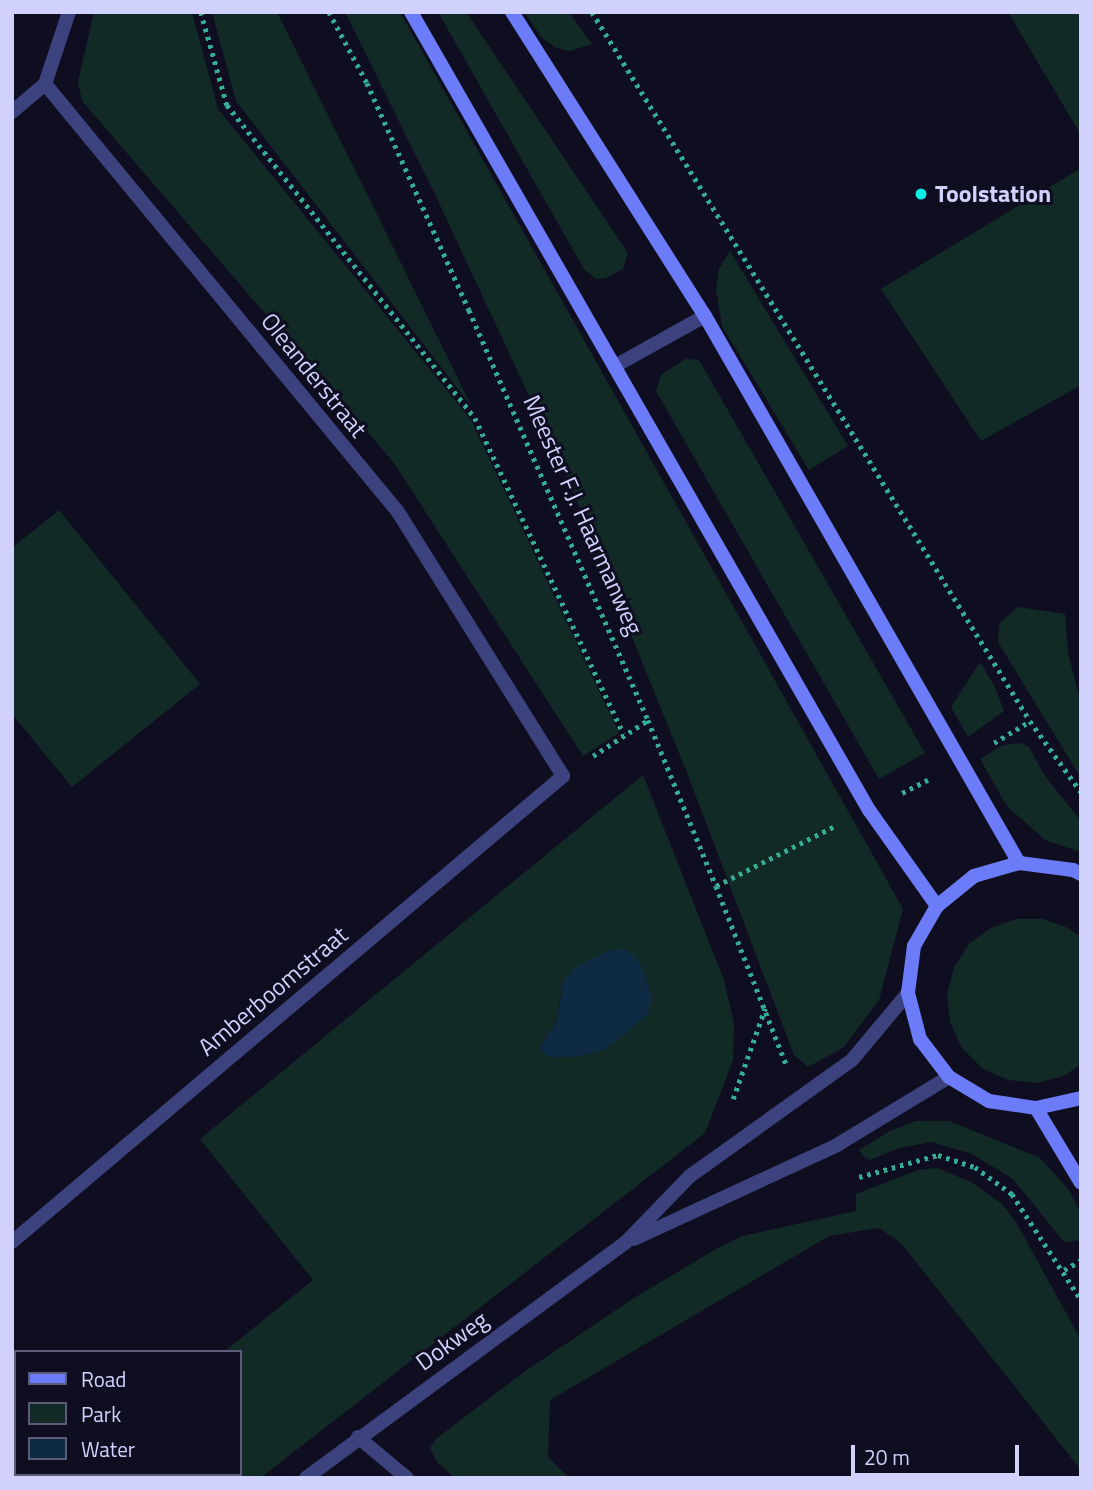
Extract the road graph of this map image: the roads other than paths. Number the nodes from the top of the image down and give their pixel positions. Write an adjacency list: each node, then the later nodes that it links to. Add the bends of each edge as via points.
1 (69, 12): 4 (street)
2 (411, 12): 7 (main road)
3 (512, 12): 6 (main road)
4 (46, 84): 5 (street); 8 (street, Oleanderstraat, via 398,512)
5 (12, 112)
6 (705, 316): 7 (street); 9 (main road)
7 (615, 366): 11 (main road, via 869,810)
8 (563, 776): 17 (street, Amberboomstraat)
9 (1019, 863): 10 (main road); 11 (main road, via 974,876)
10 (1081, 874)
11 (937, 905): 12 (main road, via 914,946)
12 (908, 993): 13 (main road, via 920,1039); 18 (street, Dokweg, via 852,1060 690,1176)
13 (949, 1077): 15 (main road, via 989,1101); 18 (street, Dokweg, via 837,1145)
14 (1081, 1098): 15 (main road)
15 (1035, 1108): 16 (main road)
16 (1081, 1183)
17 (12, 1242)
18 (626, 1242): 19 (street, Dokweg)
19 (358, 1437): 20 (street, Dokweg); 21 (street)
20 (306, 1478)
21 (407, 1478)

